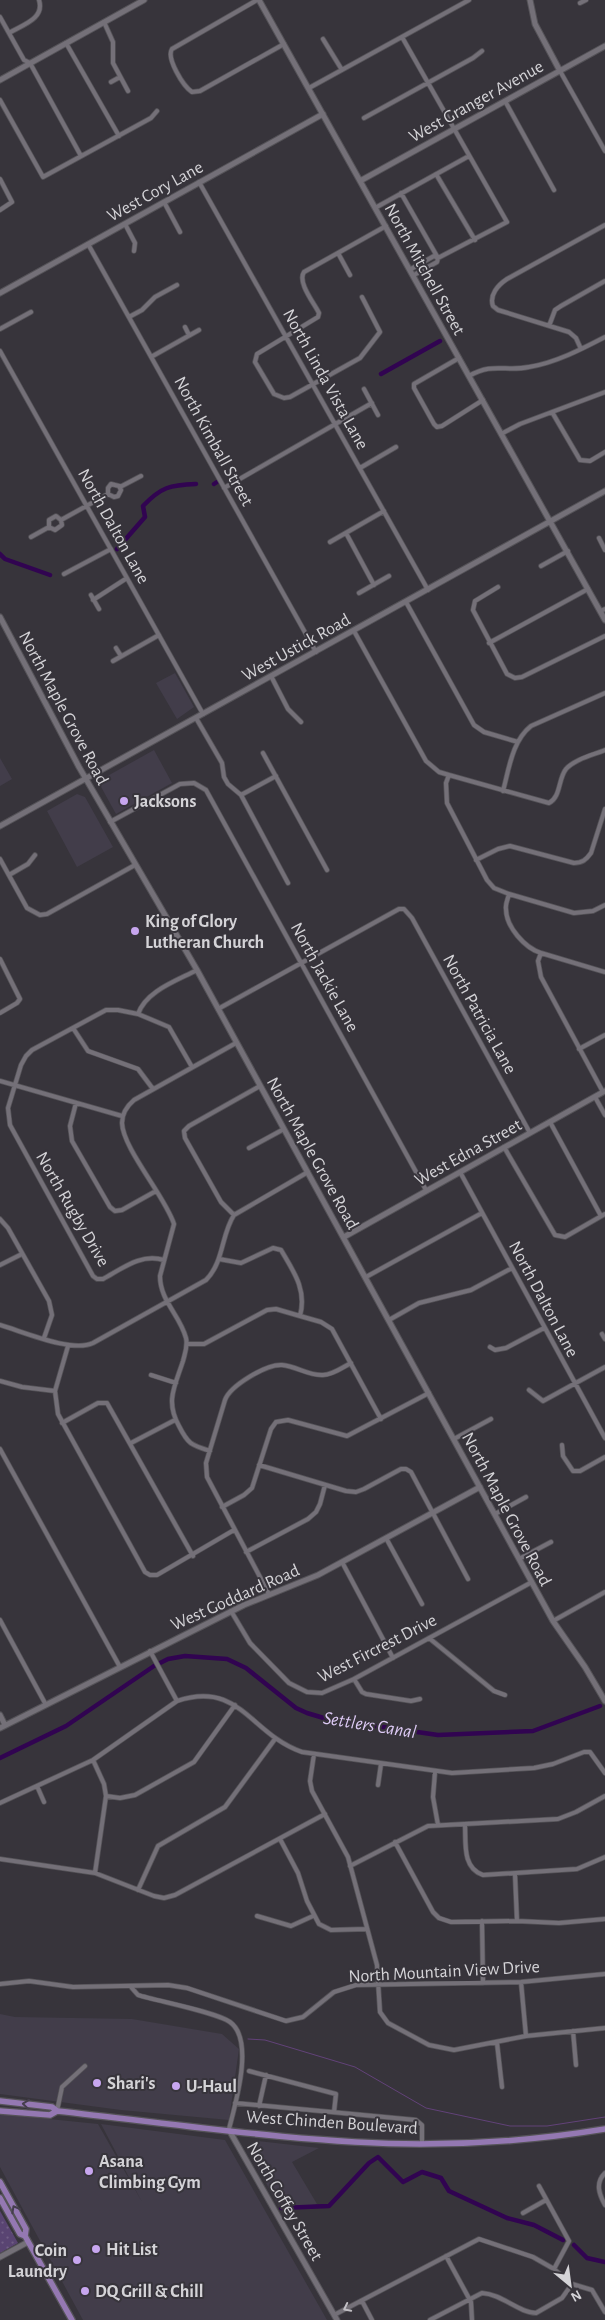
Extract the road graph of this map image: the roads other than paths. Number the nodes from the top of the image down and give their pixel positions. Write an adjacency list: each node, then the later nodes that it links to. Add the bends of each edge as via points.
1 (39, 0): 11 (street, via 39,14)
2 (144, 0): 7 (street)
3 (258, 0): 15 (street, North Mitchell Street); 15 (street, via 175,45 170,52 170,60 186,87 192,92 200,91)
4 (469, 0): 12 (street)
5 (530, 0): 20 (street, via 535,24)
6 (586, 0): 8 (street)
7 (138, 2): 10 (street)
8 (580, 3)
9 (0, 17): 11 (street)
10 (104, 22): 14 (street); 21 (street, via 112,38 113,63)
11 (9, 33): 18 (street, via 24,60)
12 (402, 37): 19 (street); 24 (street)
13 (323, 39): 19 (street)
14 (66, 43): 18 (street); 33 (street)
15 (284, 44): 25 (street, North Mitchell Street)
16 (605, 46): 20 (street, West Granger Avenue)
17 (482, 51): 24 (street)
18 (30, 63): 22 (street); 35 (street)
19 (342, 70): 25 (street)
20 (560, 71): 28 (street, West Granger Avenue); 34 (street)
21 (120, 77): 23 (street); 26 (street)
22 (0, 80)
23 (111, 82)
24 (428, 83): 31 (street); 32 (street)
25 (309, 88): 30 (street, North Mitchell Street)
26 (128, 91)
27 (0, 100): 35 (street, via 43,177)
28 (504, 102): 32 (street, West Granger Avenue); 41 (street)
29 (157, 111): 33 (street, via 151,118)
30 (323, 114): 39 (street, North Mitchell Street); 40 (street, West Cory Lane)
31 (364, 118)
32 (454, 129): 36 (street); 39 (street, West Granger Avenue)
33 (119, 136): 35 (street)
34 (605, 151)
35 (81, 156)
36 (469, 156): 37 (street); 50 (street, via 507,222)
37 (436, 174): 42 (street); 50 (street)
38 (0, 179): 45 (street, via 12,202)
39 (360, 181): 44 (street, North Mitchell Street)
40 (200, 182): 43 (street, West Cory Lane); 68 (street, North Linda Vista Lane)
41 (554, 190)
42 (402, 193): 44 (street); 54 (street)
43 (164, 202): 46 (street, West Cory Lane); 49 (street)
44 (375, 208): 48 (street, North Mitchell Street)
45 (0, 210)
46 (125, 224): 51 (street, West Cory Lane); 52 (street, via 133,238)
47 (605, 225): 63 (street, via 508,278 495,292 493,306 498,310)
48 (386, 226): 53 (street); 55 (street, North Mitchell Street)
49 (180, 232)
50 (475, 240): 54 (street)
51 (88, 244): 59 (street, West Cory Lane); 62 (street, North Kimball Street)
52 (134, 252)
53 (338, 253): 56 (street); 68 (street, via 302,275 318,317)
54 (438, 258): 55 (street, via 434,256)
55 (412, 272): 73 (street, North Mitchell Street)
56 (350, 275)
57 (605, 281): 63 (street, via 555,310)
58 (177, 285): 62 (street)
59 (0, 293)
60 (362, 297): 75 (street, via 378,327 378,336 360,358)
61 (31, 312): 65 (street)
62 (129, 317): 72 (street, North Kimball Street)
63 (549, 326): 70 (street, via 573,334)
64 (184, 327): 67 (street)
65 (0, 330)
66 (199, 330): 67 (street)
67 (189, 335): 72 (street)
68 (286, 337): 75 (street, North Linda Vista Lane); 75 (street, via 255,358 270,390 279,396 290,397)
69 (605, 337): 70 (street)
70 (581, 349): 74 (street, via 536,366 485,368)
71 (0, 351): 92 (street, North Dalton Lane)
72 (151, 357): 89 (street, North Kimball Street)
73 (459, 358): 74 (street, North Mitchell Street); 78 (street, via 414,384 414,388 437,427)
74 (469, 376): 78 (street, North Mitchell Street)
75 (313, 384): 82 (street, North Linda Vista Lane)
76 (364, 389): 79 (street)
77 (605, 392): 80 (street)
78 (483, 400): 83 (street, North Mitchell Street)
79 (372, 403): 81 (street); 82 (street)
80 (552, 412): 83 (street); 85 (street, via 580,460 590,460)
81 (378, 414)
82 (335, 423): 86 (street, North Linda Vista Lane); 89 (street)
83 (501, 434): 95 (street, North Mitchell Street)
84 (396, 448): 86 (street)
85 (605, 452)
86 (360, 468): 93 (street, North Linda Vista Lane)
87 (141, 476): 88 (street)
88 (120, 487): 91 (street, via 118,496); 91 (street, via 111,484)
89 (224, 488): 125 (street, North Kimball Street)
90 (605, 491): 95 (street, West Ustick Road)
91 (108, 494): 92 (street)
92 (87, 506): 94 (street); 101 (street, North Dalton Lane)
93 (384, 511): 97 (street); 111 (street, North Linda Vista Lane)
94 (61, 520): 96 (street, via 52,517); 96 (street, via 59,529)
95 (551, 520): 103 (street, North Mitchell Street); 111 (street, West Ustick Road)
96 (49, 526): 98 (street)
97 (346, 533): 100 (street); 108 (street)
98 (31, 537)
99 (599, 538): 102 (street)
100 (330, 542)
101 (111, 549): 105 (street); 107 (street, North Dalton Lane)
102 (605, 550)
103 (568, 551): 104 (street); 110 (street, North Mitchell Street)
104 (541, 566)
105 (64, 574)
106 (389, 576): 108 (street)
107 (127, 578): 114 (street); 121 (street, North Dalton Lane)
108 (374, 585): 112 (street)
109 (498, 587): 123 (street, via 479,597 473,605 474,615)
110 (588, 589): 117 (street, North Mitchell Street); 123 (street)
111 (428, 590): 115 (street, West Ustick Road)
112 (359, 593)
113 (91, 595): 114 (street)
114 (94, 600): 116 (street)
115 (406, 602): 120 (street, West Ustick Road); 133 (street, via 474,725 484,732)
116 (98, 609)
117 (603, 610): 119 (street, North Mitchell Street)
118 (0, 617): 138 (street, North Maple Grove Road)
119 (605, 620)
120 (354, 631): 125 (street, West Ustick Road); 136 (street, via 426,761)
121 (159, 635): 126 (street); 130 (street, North Dalton Lane)
122 (605, 636): 123 (street, via 516,678 507,674)
123 (489, 642)
124 (116, 648): 126 (street)
125 (316, 652): 128 (street, West Ustick Road)
126 (121, 656): 127 (street)
127 (113, 661)
128 (272, 676): 130 (street, West Ustick Road); 132 (street, via 288,709)
129 (605, 693): 133 (street, via 531,726)
130 (203, 714): 131 (street, West Ustick Road)
131 (196, 718): 138 (street, West Ustick Road); 140 (street, via 222,764 228,784)
132 (300, 722)
133 (518, 742): 139 (street)
134 (605, 750): 139 (street, via 566,770 552,802)
135 (264, 753): 137 (street)
136 (449, 775): 139 (street); 146 (street, via 446,784 448,803)
137 (276, 776): 140 (street); 148 (street)
138 (85, 778): 142 (street, North Maple Grove Road); 143 (street, West Ustick Road)
139 (503, 791)
140 (241, 795): 150 (street)
141 (605, 809): 146 (street, via 590,853 580,863 510,846)
142 (110, 822): 147 (street, North Maple Grove Road); 156 (street, North Jackie Lane, via 180,784 194,783 206,790)
143 (0, 826)
144 (35, 854): 149 (street, via 28,864)
145 (0, 860): 149 (street)
146 (476, 860): 151 (street, via 490,884)
147 (135, 865): 149 (street, via 40,915 27,908); 157 (street, North Maple Grove Road)
148 (327, 870)
149 (9, 875)
150 (288, 883)
151 (509, 894): 152 (street, via 574,913 584,914); 154 (street, via 505,907 508,918 526,946)
152 (603, 906): 153 (street)
153 (605, 912)
154 (541, 953): 158 (street); 165 (street, via 538,961 541,977)
155 (0, 959): 160 (street, via 20,999)
156 (301, 963): 159 (street); 178 (street, North Patricia Lane, via 404,909 412,918); 183 (street, North Jackie Lane)
157 (196, 970): 159 (street, North Maple Grove Road); 161 (street, via 149,997)
158 (605, 972)
159 (218, 1009): 164 (street, North Maple Grove Road)
160 (0, 1012)
161 (138, 1014): 162 (street, North Rugby Drive, via 110,1009); 166 (street, North Rugby Drive, via 168,1027)
162 (73, 1028): 168 (street, North Rugby Drive, via 32,1050 21,1065); 170 (street, via 88,1052 138,1069)
163 (605, 1035): 165 (street)
164 (236, 1043): 166 (street); 169 (street, North Maple Grove Road)
165 (579, 1049): 171 (street)
166 (192, 1067): 170 (street)
167 (0, 1082): 168 (street)
168 (15, 1086): 173 (street); 192 (street, North Rugby Drive, via 8,1108 10,1125 93,1276 103,1279 148,1257)
169 (260, 1086): 177 (street, North Maple Grove Road); 186 (street, via 184,1131 221,1202)
170 (152, 1089): 175 (street, via 131,1102)
171 (604, 1092): 172 (street, West Edna Street)
172 (595, 1097): 174 (street); 176 (street, West Edna Street)
173 (76, 1103): 175 (street); 184 (street, via 70,1126 72,1141 110,1207 115,1211 122,1210)
174 (605, 1115)
175 (122, 1116): 184 (street, via 125,1133)
176 (550, 1122): 178 (street, West Edna Street); 187 (street)
177 (284, 1129): 180 (street); 181 (street, North Maple Grove Road)
178 (530, 1133): 179 (street, West Edna Street)
179 (504, 1147): 182 (street, West Edna Street); 187 (street, via 558,1237 565,1237)
180 (249, 1148)
181 (308, 1172): 186 (street); 189 (street, North Maple Grove Road)
182 (460, 1172): 183 (street, West Edna Street); 185 (street, North Dalton Lane)
183 (426, 1190): 189 (street, West Edna Street)
184 (156, 1191): 192 (street, via 174,1224)
185 (482, 1213): 194 (street, North Dalton Lane); 195 (street)
186 (234, 1215): 191 (street)
187 (603, 1215)
188 (0, 1219): 190 (street)
189 (344, 1237): 195 (street, North Maple Grove Road)
190 (22, 1254): 193 (street); 202 (street, via 52,1307)
191 (219, 1259): 196 (street, via 206,1280); 197 (street, via 241,1263 273,1248 279,1249 301,1288)
192 (164, 1260): 196 (street, via 160,1284)
193 (0, 1265)
194 (512, 1268): 198 (street, via 472,1290 419,1303); 200 (street, North Dalton Lane)
195 (366, 1277): 198 (street, North Maple Grove Road)
196 (166, 1302): 204 (street); 205 (street, via 87,1346)
197 (300, 1316): 204 (street, via 268,1310 204,1344); 207 (street, via 332,1328)
198 (389, 1320): 215 (street, North Maple Grove Road)
199 (0, 1326): 202 (street)
200 (544, 1328): 206 (street, via 506,1348 495,1350); 212 (street, North Dalton Lane)
201 (602, 1334): 203 (street)
202 (44, 1338): 205 (street)
203 (605, 1340)
204 (187, 1344): 211 (street)
205 (68, 1346): 214 (street)
206 (490, 1347)
207 (351, 1363): 216 (street); 225 (street, via 322,1375 287,1366 273,1366 236,1386 226,1396)
208 (605, 1367): 212 (street)
209 (151, 1375): 211 (street)
210 (0, 1381): 214 (street)
211 (176, 1382): 218 (street, via 171,1404)
212 (575, 1384): 213 (street, via 543,1401); 220 (street, North Dalton Lane)
213 (529, 1390)
214 (56, 1392): 219 (street)
215 (429, 1393): 216 (street); 221 (street, North Maple Grove Road)
216 (381, 1419): 227 (street, via 347,1436 279,1420 270,1429)
217 (491, 1419): 221 (street)
218 (175, 1420): 222 (street); 225 (street, via 190,1444)
219 (62, 1422): 222 (street, via 104,1402 111,1407); 238 (street, via 145,1572 157,1575)
220 (605, 1438)
221 (454, 1439): 229 (street, North Maple Grove Road)
222 (131, 1443): 238 (street)
223 (562, 1445): 226 (street, via 563,1456 573,1471 580,1471)
224 (0, 1449): 252 (street)
225 (210, 1451): 231 (street, via 206,1463 207,1477)
226 (605, 1457)
227 (259, 1465): 228 (street); 231 (street, via 252,1488)
228 (325, 1485): 232 (street, via 356,1492 406,1469 411,1472); 237 (street, via 316,1512 308,1519)
229 (480, 1487): 232 (street, West Goddard Road); 233 (street, North Maple Grove Road)
230 (526, 1497): 233 (street)
231 (222, 1507): 234 (street)
232 (432, 1513): 235 (street, West Goddard Road); 241 (street)
233 (495, 1514): 239 (street, North Maple Grove Road)
234 (234, 1530): 237 (street); 238 (street)
235 (386, 1538): 240 (street, West Goddard Road); 245 (street)
236 (551, 1542): 239 (street)
237 (246, 1552): 244 (street)
238 (193, 1556)
239 (519, 1559): 242 (street, North Maple Grove Road)
240 (342, 1562): 244 (street, West Goddard Road); 251 (street)
241 (468, 1579)
242 (532, 1582): 248 (street, North Maple Grove Road); 249 (street, West Fircrest Drive)
243 (605, 1592): 248 (street)
244 (269, 1594): 246 (street, West Goddard Road)
245 (422, 1604)
246 (231, 1611): 250 (street, West Goddard Road); 253 (street, West Fircrest Drive, via 250,1643 294,1687 322,1693)
247 (0, 1620): 260 (street)
248 (553, 1621): 255 (street, North Maple Grove Road)
249 (429, 1638): 251 (street, West Fircrest Drive); 256 (street, via 494,1691)
250 (150, 1650): 252 (street, West Goddard Road); 258 (street)
251 (394, 1658): 253 (street, West Fircrest Drive)
252 (120, 1666): 260 (street, West Goddard Road)
253 (354, 1679): 257 (street, via 366,1694 411,1701)
254 (605, 1688): 255 (street)
255 (598, 1690): 259 (street, North Maple Grove Road)
256 (505, 1695)
257 (420, 1699)
258 (177, 1701): 261 (street, via 207,1695); 266 (street)
259 (605, 1701)
260 (46, 1704): 263 (street, West Goddard Road)
261 (235, 1705): 264 (street); 272 (street, via 194,1762 135,1795)
262 (0, 1715): 263 (street)
263 (3, 1726)
264 (274, 1738): 265 (street, via 288,1747); 286 (street, via 225,1807 158,1846)
265 (314, 1754): 267 (street); 276 (street, via 310,1781)
266 (92, 1760): 271 (street); 272 (street)
267 (381, 1764): 268 (street); 270 (street)
268 (435, 1772): 269 (street, via 534,1768 590,1752); 277 (street, via 433,1797)
269 (605, 1773)
270 (378, 1785)
271 (37, 1786): 274 (street); 275 (street)
272 (106, 1796): 284 (street)
273 (605, 1796): 278 (street, via 558,1819)
274 (44, 1802)
275 (0, 1804)
276 (325, 1814): 279 (street); 283 (street)
277 (438, 1825): 278 (street); 280 (street, via 421,1827)
278 (465, 1825): 285 (street, via 467,1857 472,1868 484,1875)
279 (280, 1839): 286 (street, via 176,1895 164,1898); 288 (street, via 298,1873)
280 (395, 1842): 283 (street); 291 (street, via 439,1918 451,1922)
281 (605, 1857): 285 (street, via 577,1869)
282 (0, 1859): 284 (street)
283 (350, 1866): 292 (street)
284 (95, 1873): 286 (street)
285 (515, 1874): 290 (street)
286 (138, 1890)
287 (257, 1916): 288 (street, via 290,1926)
288 (313, 1916): 292 (street, via 327,1929)
289 (605, 1919): 290 (street, via 559,1923)
290 (518, 1921): 291 (street)
291 (482, 1922): 295 (street)
292 (367, 1929): 297 (street, via 377,1965)
293 (605, 1974): 294 (street, North Mountain View Drive)
294 (521, 1982): 295 (street, North Mountain View Drive); 301 (street)
295 (483, 1983): 297 (street, North Mountain View Drive)
296 (0, 1984): 298 (street, North Mountain View Drive, via 29,1982 73,1987)
297 (377, 1985): 298 (street, North Mountain View Drive, via 346,1987 334,1992 303,2017 286,2021 187,1988 168,1985); 302 (street, via 378,2005 383,2018 429,2045 454,2050)
298 (131, 1987): 309 (street, North Coffey Street, via 138,1995 223,2018 233,2024 240,2036 242,2059)
299 (605, 2028): 300 (street)
300 (573, 2031): 301 (street); 303 (street)
301 (526, 2036): 302 (street)
302 (498, 2043): 307 (street)
303 (576, 2065)
304 (85, 2066): 312 (street, via 62,2087)
305 (249, 2071): 306 (street)
306 (266, 2076): 310 (street); 313 (street, via 336,2094)
307 (502, 2086)
308 (0, 2101): 312 (main road, West Chinden Boulevard, one-way to 308, via 52,2107)
309 (235, 2103): 310 (street); 314 (street, North Coffey Street)
310 (259, 2106): 313 (street)
311 (0, 2111): 312 (main road, West Chinden Boulevard, via 50,2115)
312 (57, 2111): 314 (main road, West Chinden Boulevard)
313 (334, 2112): 316 (street, via 417,2120 422,2125)
314 (228, 2129): 316 (main road, West Chinden Boulevard, via 322,2139); 332 (street, North Coffey Street)
315 (605, 2129): 316 (main road, West Chinden Boulevard, via 507,2141)
316 (422, 2144)
317 (605, 2173): 322 (street, via 598,2186)
318 (0, 2182): 324 (main road, one-way to 318, via 26,2228)
319 (539, 2186): 321 (street)
320 (0, 2198): 324 (main road, via 20,2234)
321 (546, 2200): 323 (street); 327 (street, via 569,2241)
322 (605, 2205)
323 (523, 2214)
324 (27, 2239): 326 (street); 333 (main road)
325 (446, 2256): 327 (street, via 483,2239 534,2257); 329 (street); 330 (street)
326 (0, 2257)
327 (554, 2269): 328 (street)
328 (572, 2284): 329 (street, via 562,2298 536,2313 487,2294); 331 (street, via 592,2290)
329 (469, 2298): 335 (street); 336 (street)
330 (362, 2301): 332 (street, one-way to 332); 334 (street)
331 (605, 2312)
332 (335, 2317)
333 (72, 2320)
334 (372, 2320)
335 (430, 2320)
336 (472, 2320)

